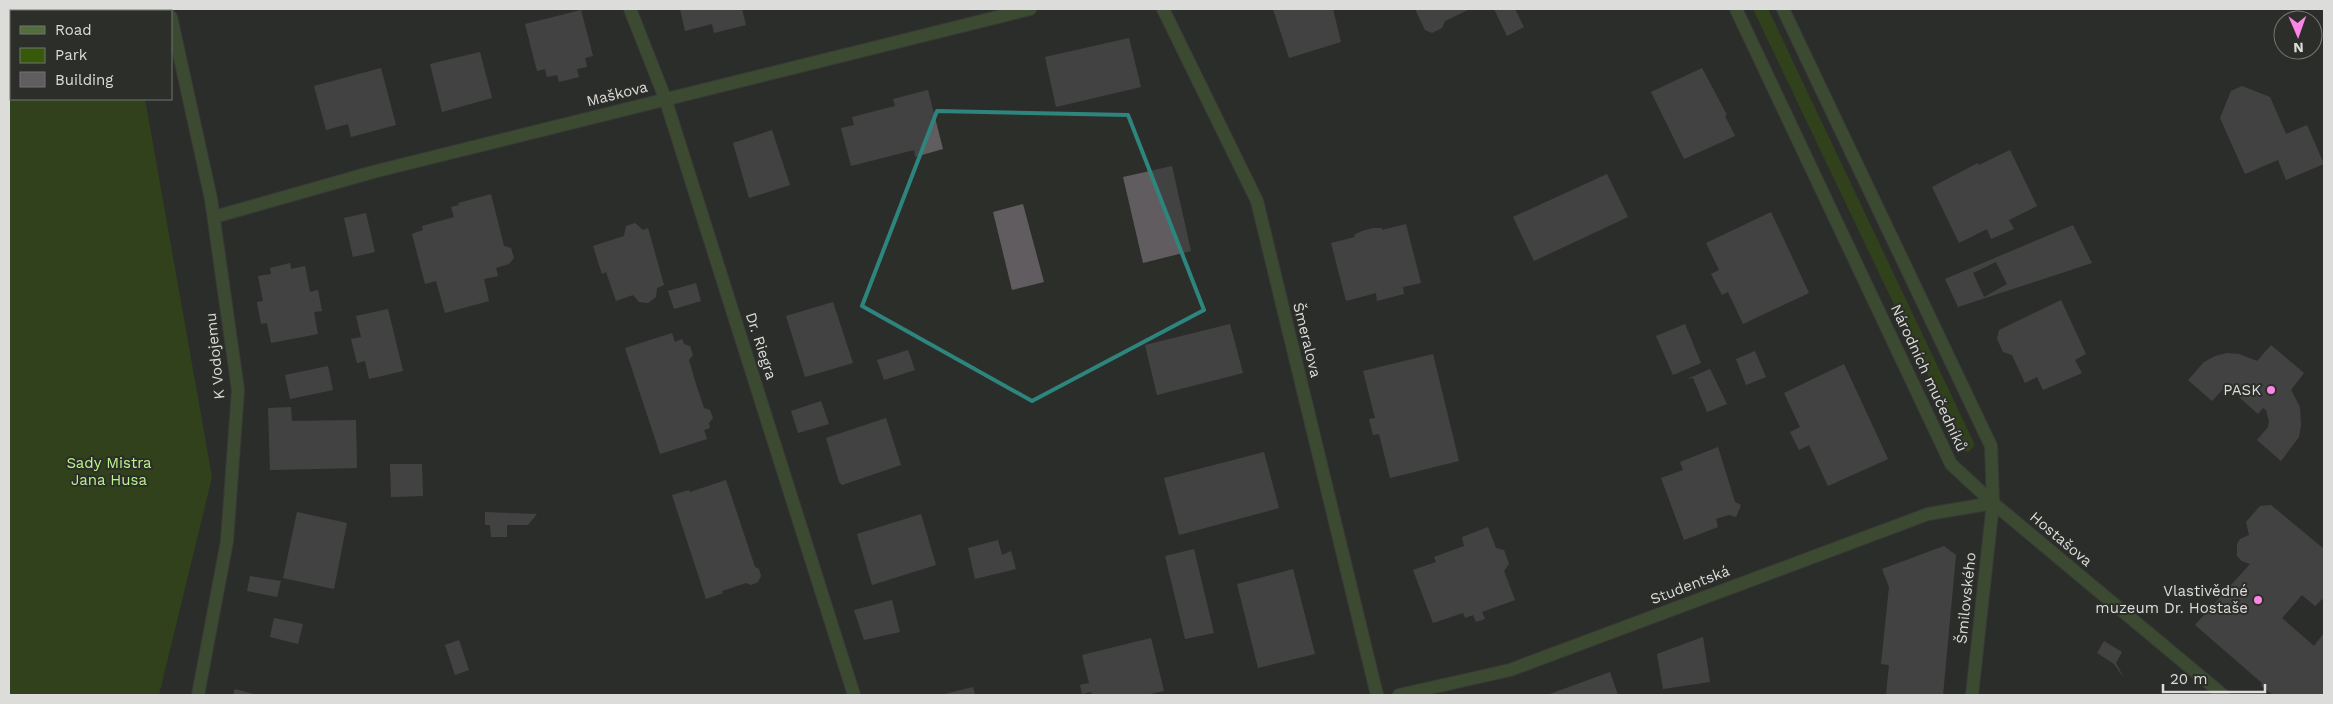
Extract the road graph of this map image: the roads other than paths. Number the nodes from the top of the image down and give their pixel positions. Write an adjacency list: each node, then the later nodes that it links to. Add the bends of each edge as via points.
1 (630, 9): 7 (street, Dr. Riegra)
2 (1030, 9): 7 (street, Maškova)
3 (1163, 9): 12 (street, Šmeralova, via 1257,201)
4 (1736, 9): 9 (street, Národních mučedníků, via 1952,464)
5 (1783, 9): 9 (street, Národních mučedníků, via 1991,446)
6 (172, 22): 8 (street, K Vodojemu)
7 (665, 98): 8 (street, Maškova); 11 (street, Dr. Riegra)
8 (214, 216): 10 (street, K Vodojemu, via 238,390 227,541)
9 (1993, 503): 13 (street, Studentská, via 1928,514 1510,670); 14 (street, Šmilovského); 15 (street, Hostašova)
10 (198, 695)
11 (854, 695)
12 (1377, 695)
13 (1399, 695)
14 (1972, 695)
15 (2223, 695)

